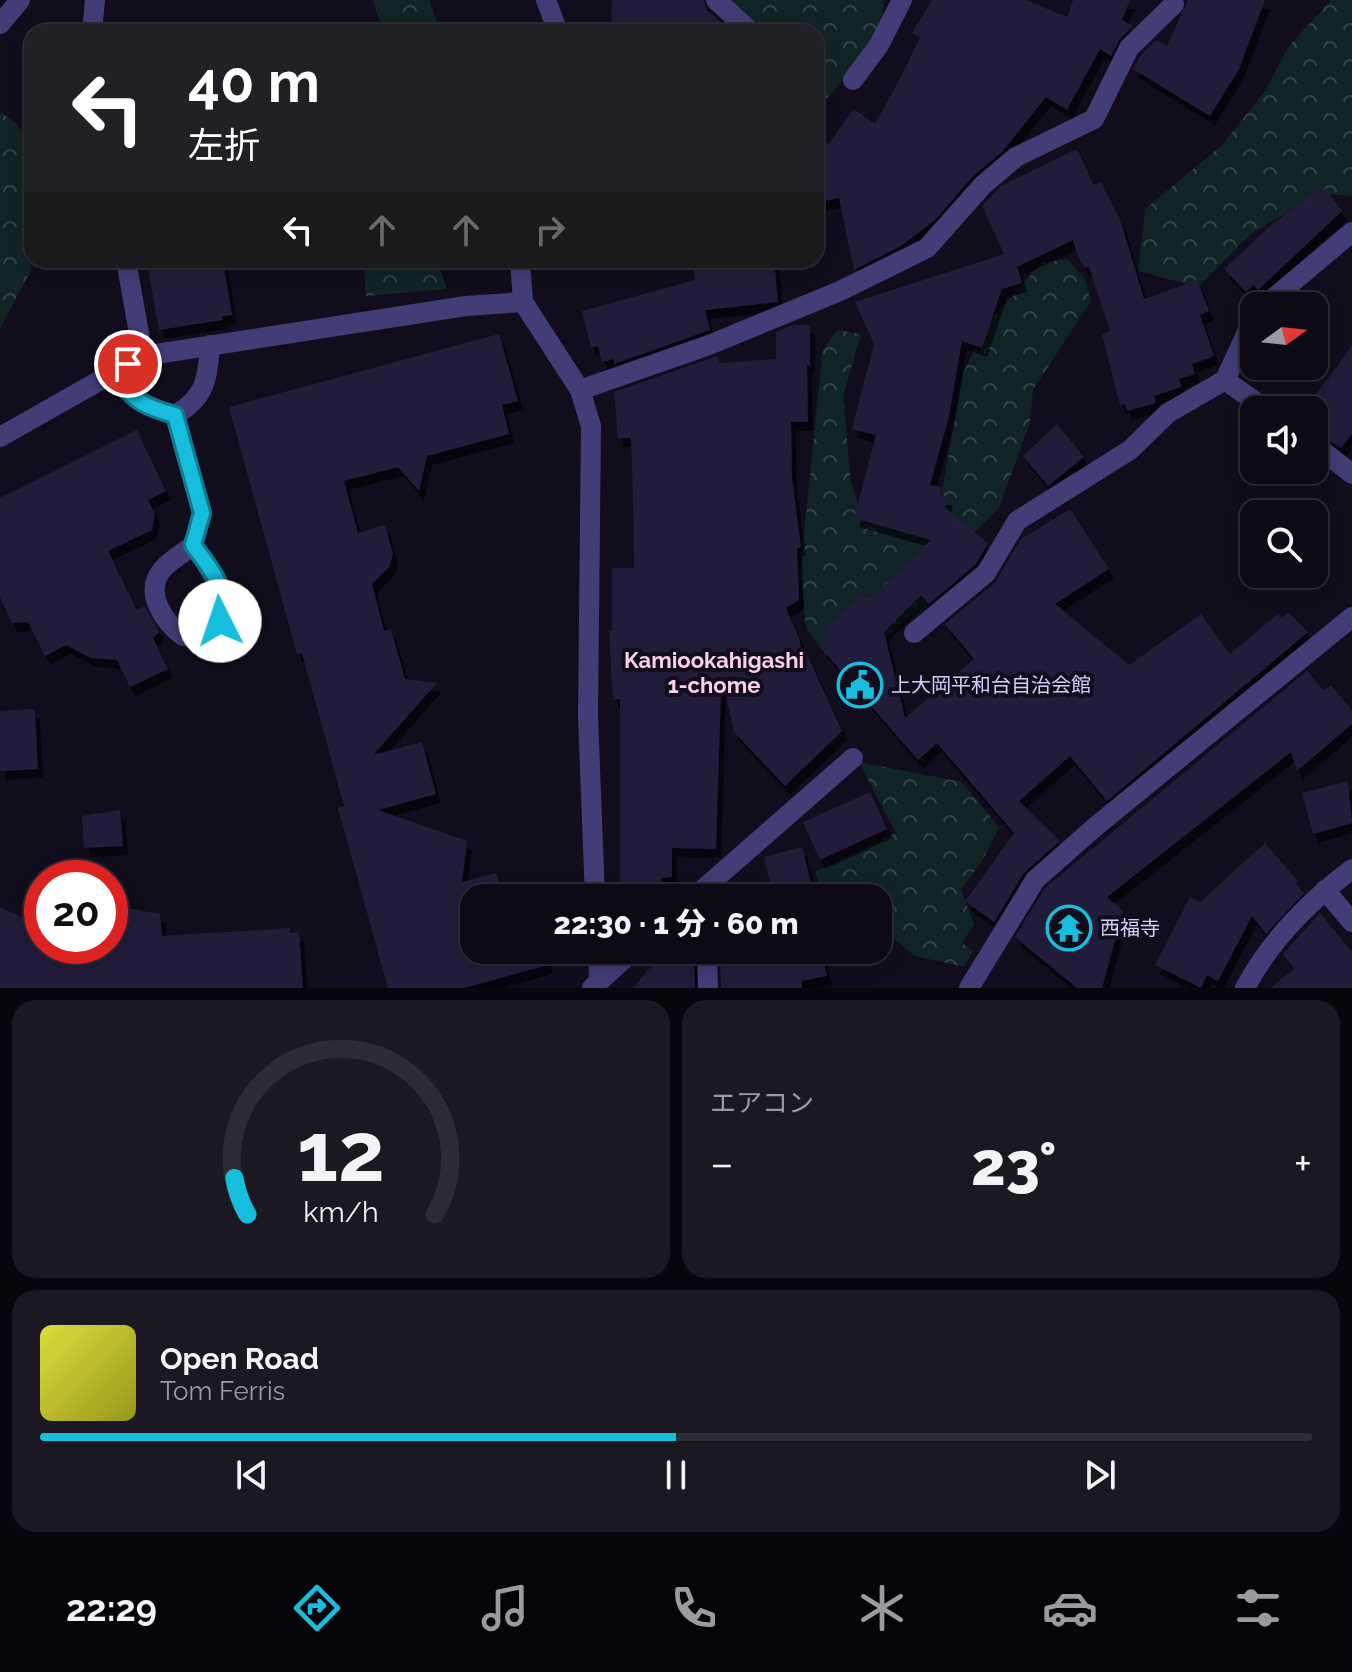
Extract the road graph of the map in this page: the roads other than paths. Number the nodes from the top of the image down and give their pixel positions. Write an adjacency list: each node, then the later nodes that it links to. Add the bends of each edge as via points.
1 (20, 0): 7 (street)
2 (95, 0): 8 (street)
3 (546, 0): 9 (street)
4 (716, 0): 10 (street)
5 (902, 0): 11 (street)
6 (1174, 2): 22 (street, via 1129,48 1094,119 1016,157 983,185 927,248 709,345)
7 (0, 24)
8 (93, 24)
9 (555, 24)
10 (742, 24)
11 (853, 80)
12 (1352, 232): 15 (street)
13 (127, 268): 19 (street)
14 (521, 268): 16 (street)
15 (1281, 292)
16 (523, 302): 17 (street); 22 (street)
17 (210, 345): 19 (street); 24 (street, via 208,378 195,403)
18 (1240, 347): 21 (street)
19 (143, 356): 20 (street)
20 (114, 372): 24 (street, via 128,395); 25 (street)
21 (1225, 380): 23 (street); 30 (street, via 1168,413 1130,450 1017,521 986,573)
22 (580, 390): 33 (street, via 591,426 588,716)
23 (1247, 396)
24 (175, 415): 28 (street, via 202,513)
25 (0, 437)
26 (1328, 455): 27 (street)
27 (1352, 474)
28 (193, 545)
29 (1352, 617): 42 (street, via 1035,880)
30 (914, 633)
31 (853, 758): 34 (street)
32 (1352, 869): 35 (street)
33 (594, 884)
34 (713, 884)
35 (1325, 890): 36 (street); 43 (street, via 1283,934)
36 (1352, 922)
37 (597, 964): 40 (street)
38 (618, 964): 40 (street)
39 (707, 964): 41 (street)
40 (596, 984)
41 (708, 988)
42 (969, 988)
43 (1245, 988)

